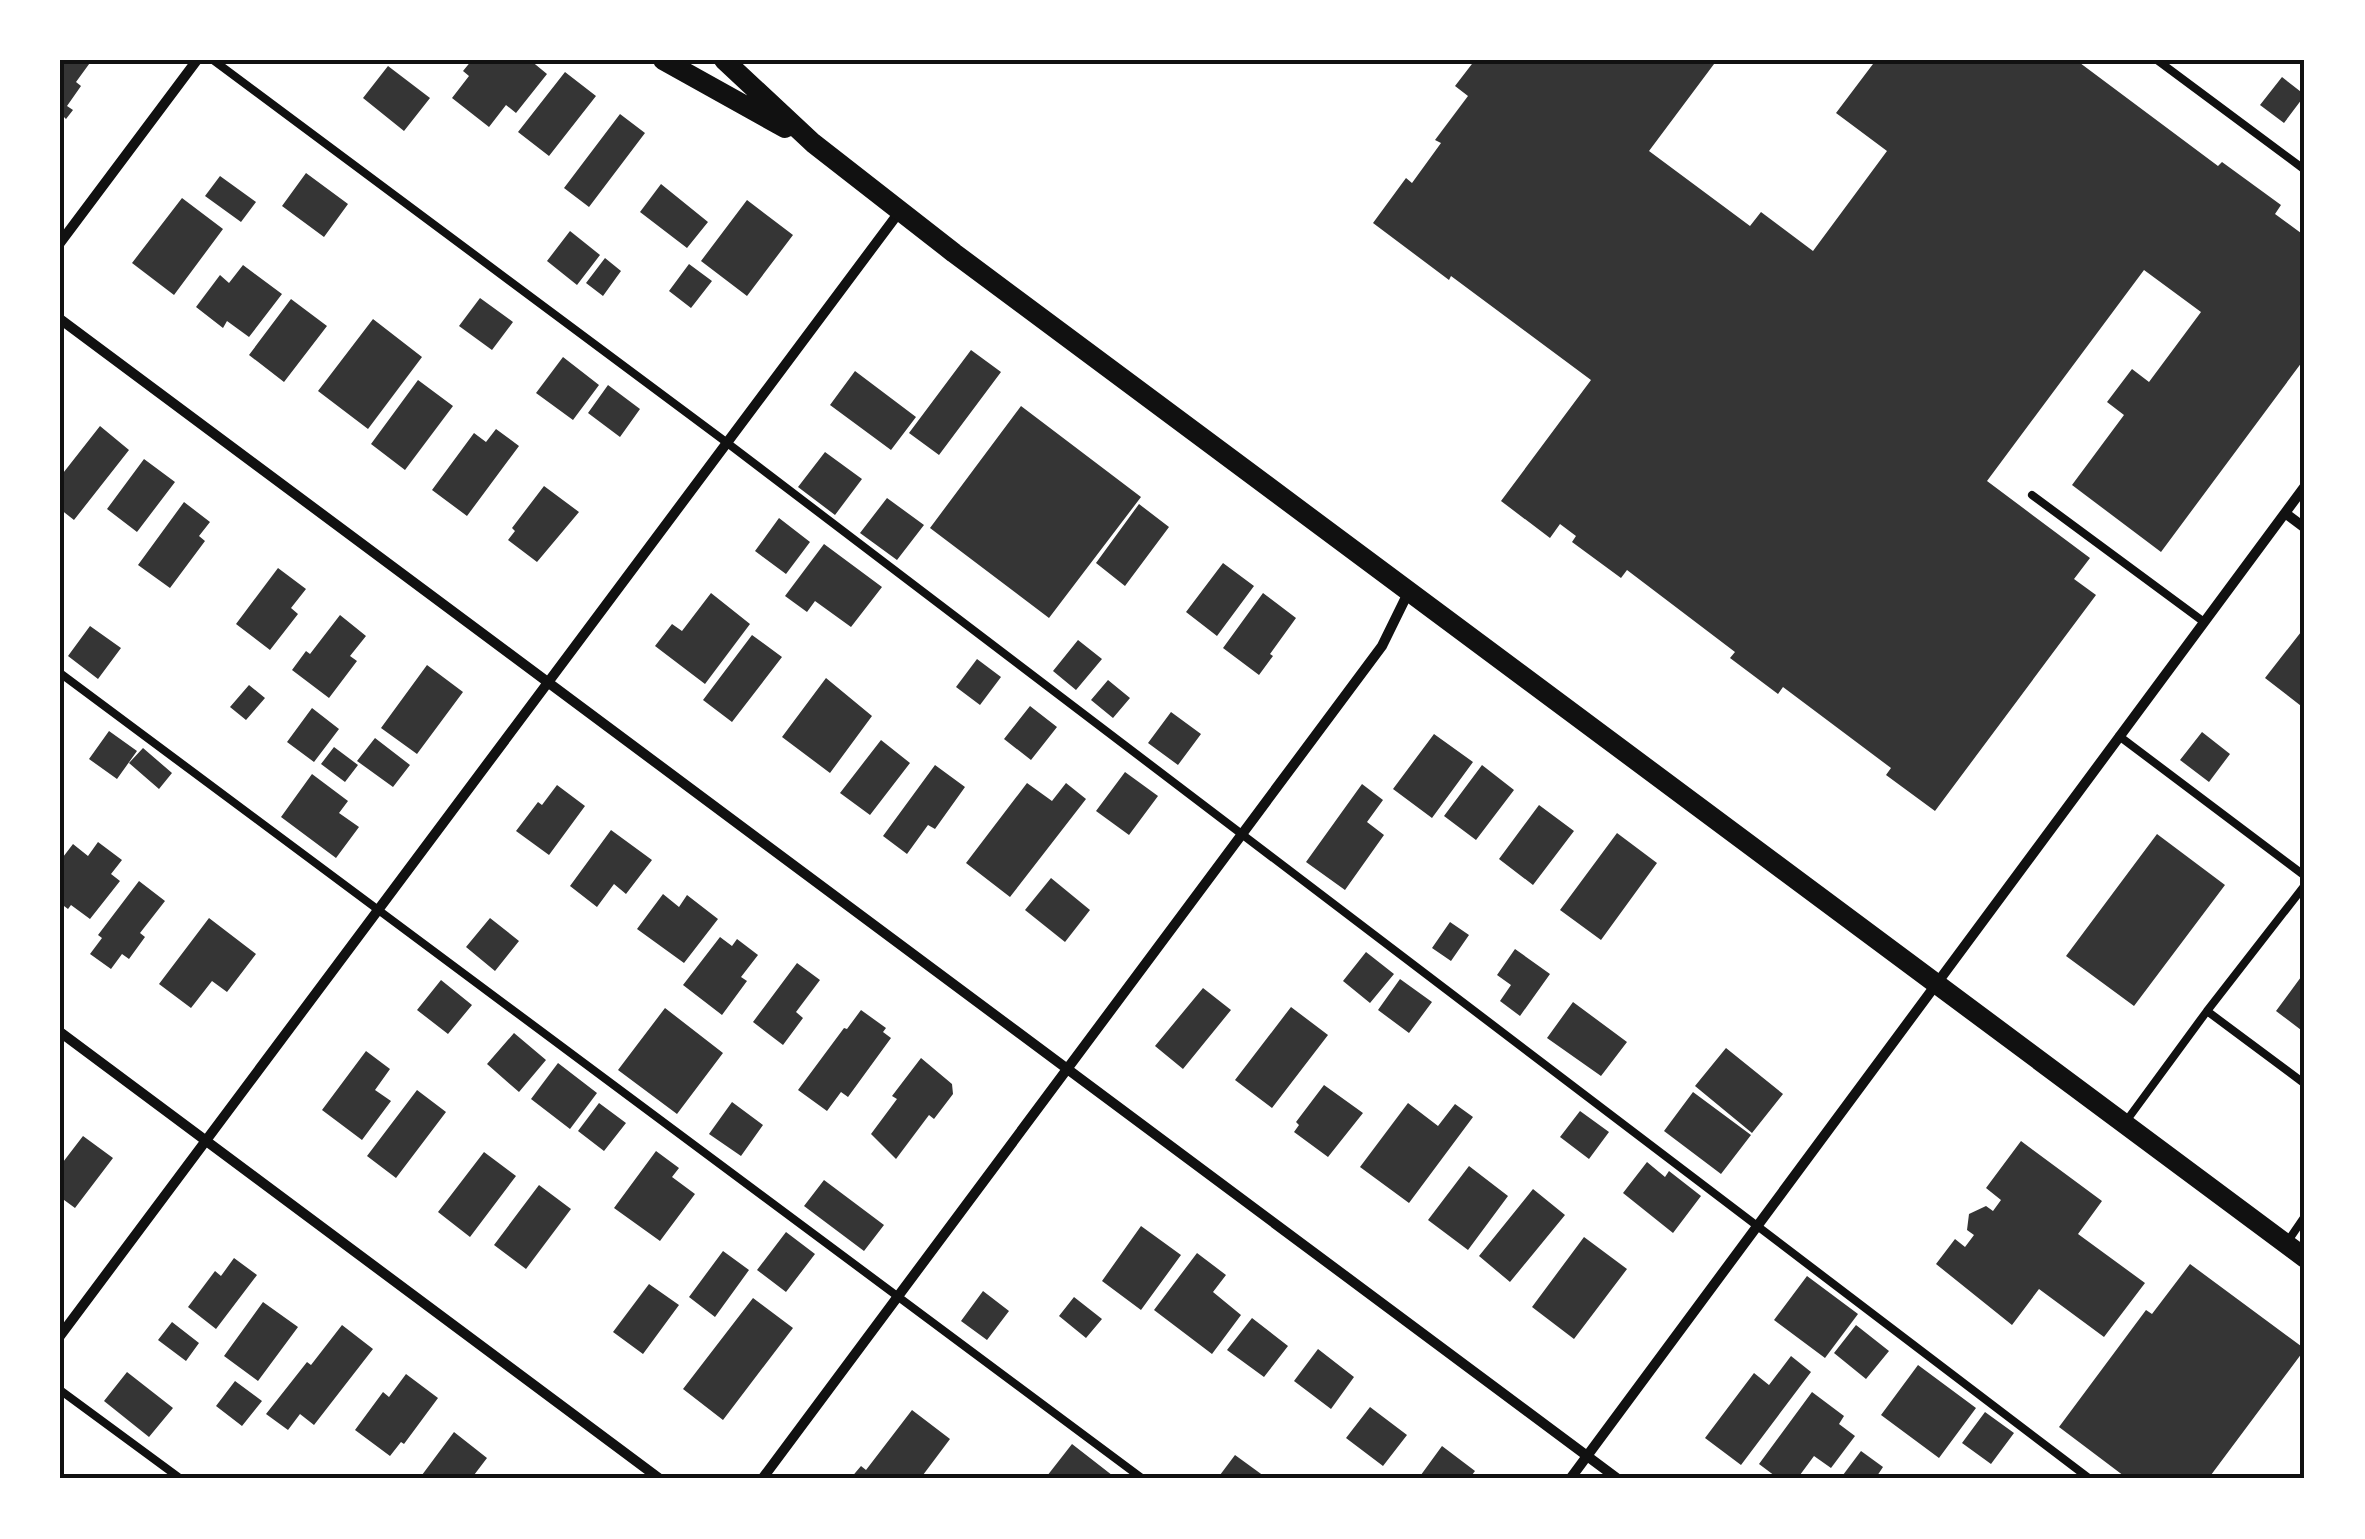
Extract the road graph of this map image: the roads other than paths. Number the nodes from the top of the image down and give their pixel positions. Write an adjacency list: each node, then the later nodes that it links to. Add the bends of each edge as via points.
1 (196, 60): 9 (street)
2 (213, 60): 11 (lane)
3 (663, 60): 6 (main road)
4 (724, 60): 6 (main road)
5 (2157, 60): 7 (lane)
6 (813, 143): 8 (main road)
7 (2305, 170)
8 (900, 210): 11 (street); 16 (main road)
9 (60, 243)
10 (60, 318): 19 (street)
11 (726, 442): 19 (street); 21 (lane)
12 (2305, 486): 14 (street)
13 (2032, 495): 17 (lane)
14 (2285, 513): 15 (street); 17 (street)
15 (2305, 528)
16 (1410, 590): 21 (street, via 1382,646); 25 (main road)
17 (2204, 622): 20 (street)
18 (60, 673): 24 (lane)
19 (547, 682): 24 (street); 28 (street)
20 (2119, 736): 22 (lane); 25 (street)
21 (1241, 836): 28 (street); 33 (lane)
22 (2305, 876)
23 (2305, 885): 26 (lane)
24 (378, 909): 31 (street); 36 (lane)
25 (1938, 985): 30 (main road); 33 (street)
26 (2207, 1011): 29 (lane); 30 (lane)
27 (60, 1032): 31 (street)
28 (1068, 1069): 36 (street); 39 (street)
29 (2305, 1084)
30 (2124, 1123): 34 (main road)
31 (206, 1141): 37 (street); 41 (street)
32 (2305, 1216): 34 (lane)
33 (1757, 1228): 39 (street); 46 (lane)
34 (2286, 1244): 35 (main road)
35 (2305, 1258)
36 (898, 1296): 42 (street); 43 (lane)
37 (60, 1336)
38 (60, 1390): 40 (lane)
39 (1587, 1456): 44 (street); 45 (street)
40 (180, 1479)
41 (660, 1479)
42 (762, 1479)
43 (1143, 1479)
44 (1570, 1479)
45 (1618, 1479)
46 (2090, 1479)

